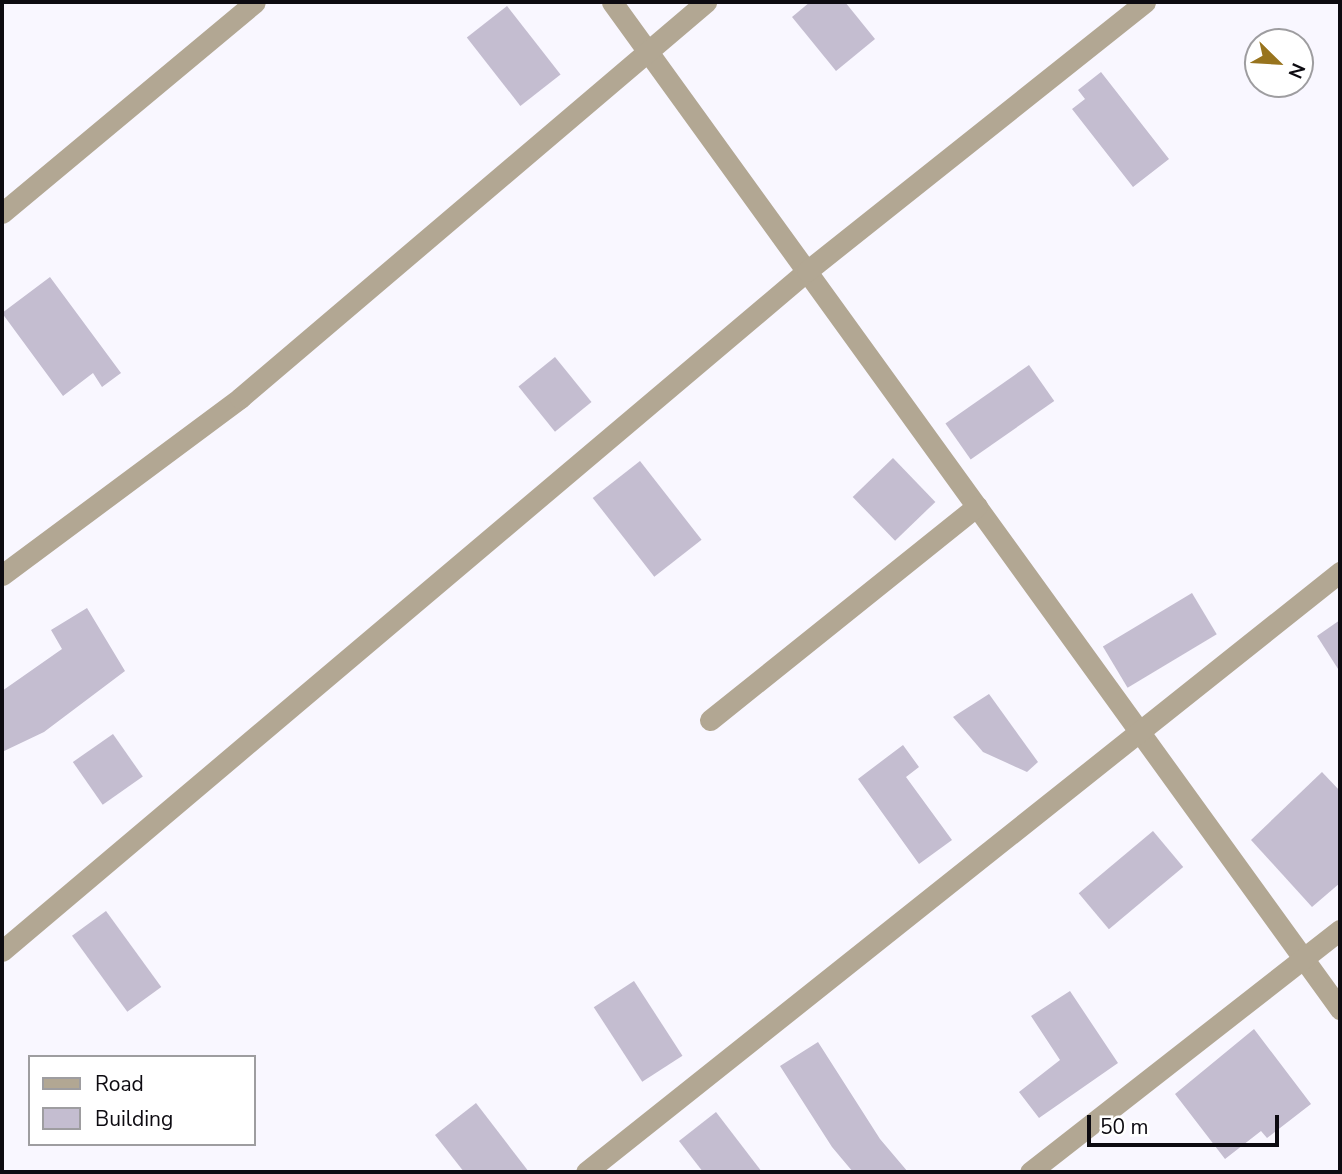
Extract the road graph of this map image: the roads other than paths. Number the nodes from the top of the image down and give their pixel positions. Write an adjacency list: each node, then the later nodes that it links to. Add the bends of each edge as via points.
1 (255, 2): 6 (street)
2 (612, 2): 5 (street)
3 (706, 2): 5 (street)
4 (1145, 2): 7 (street)
5 (648, 51): 7 (street); 10 (street, via 240,398)
6 (2, 213)
7 (807, 271): 8 (street); 14 (street)
8 (977, 506): 11 (street); 12 (street)
9 (1340, 572): 12 (street)
10 (2, 575)
11 (710, 720)
12 (1139, 731): 15 (street); 17 (street)
13 (1340, 930): 15 (street)
14 (2, 951)
15 (1304, 959): 16 (street); 18 (street)
16 (1340, 1009)
17 (586, 1172)
18 (1030, 1172)

